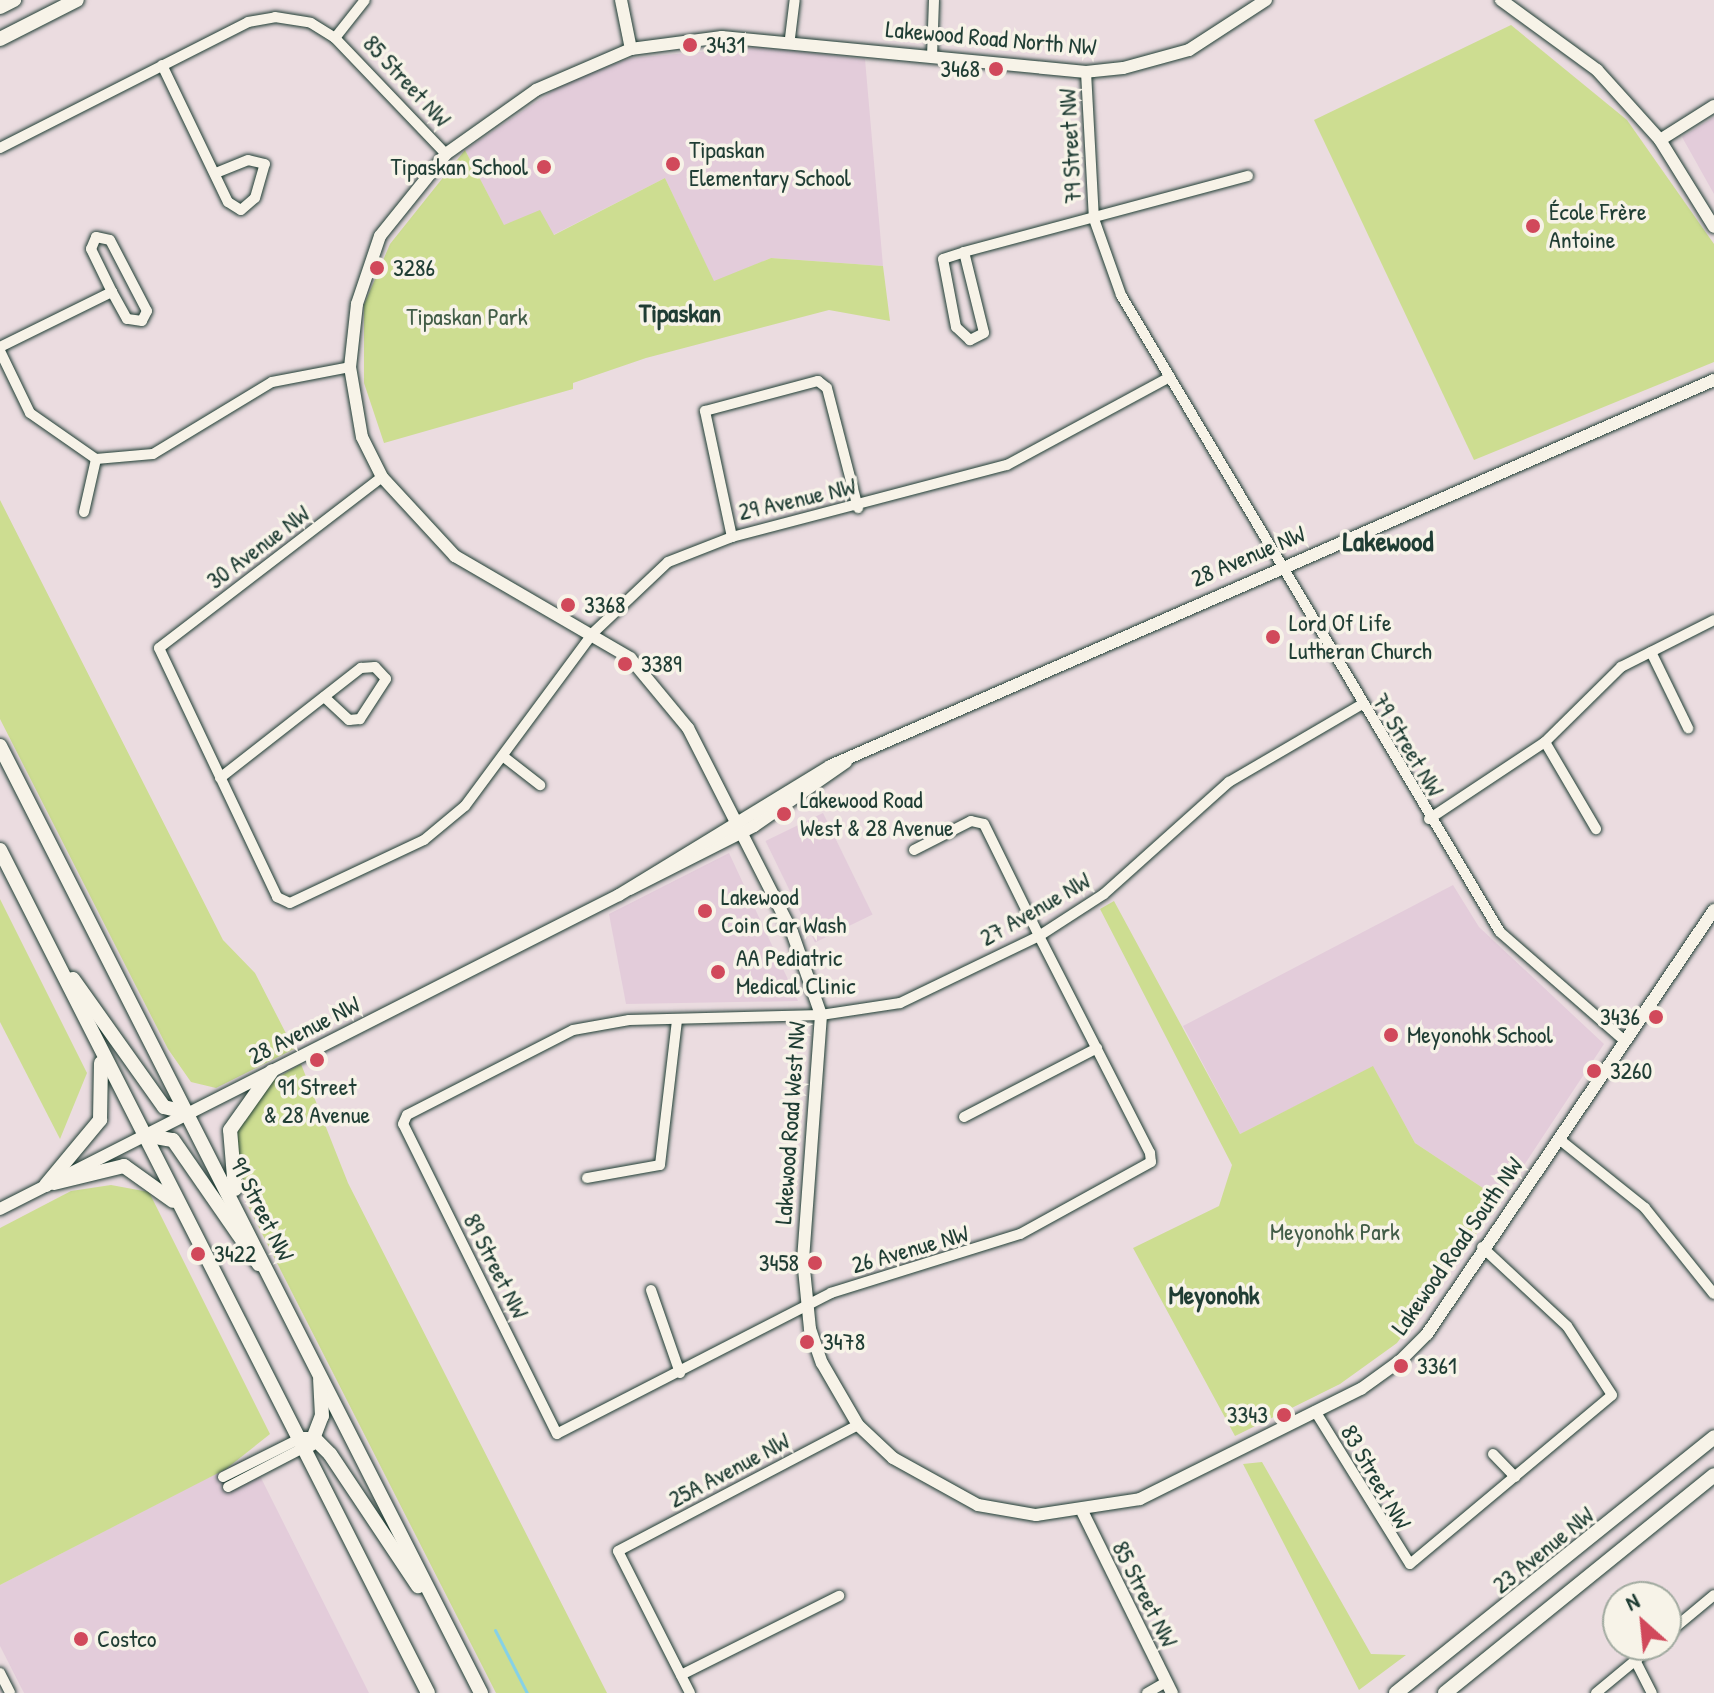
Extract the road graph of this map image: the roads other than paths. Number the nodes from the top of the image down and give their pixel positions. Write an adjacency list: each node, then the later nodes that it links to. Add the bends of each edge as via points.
1 (14, 0): 10 (main road)
2 (77, 0): 13 (main road)
3 (373, 0): 9 (street, 85 Street NW)
4 (621, 0): 14 (street)
5 (795, 0): 12 (street)
6 (934, 0): 15 (street)
7 (1501, 0): 19 (street, via 1597,70)
8 (1260, 2): 17 (street, Lakewood Road North NW, via 1189,50)
9 (362, 4): 11 (street, 85 Street NW)
10 (0, 7)
11 (335, 38): 16 (street, 85 Street NW, via 311,23 275,17 248,22); 21 (street, 85 Street NW)
12 (790, 38): 14 (street, Lakewood Road North NW, via 675,40); 15 (street, Lakewood Road North NW)
13 (0, 39)
14 (631, 49): 21 (street, Lakewood Road North NW, via 536,90)
15 (932, 57): 17 (street, Lakewood Road North NW)
16 (162, 65): 20 (street); 22 (street)
17 (1086, 72): 24 (street, 79 Street NW)
18 (1714, 106): 19 (street)
19 (1660, 140): 25 (street)
20 (0, 148)
21 (446, 154): 28 (street, Lakewood Road North NW, via 380,236)
22 (215, 173): 22 (street, via 228,202 241,210 255,198 265,164 248,160)
23 (1248, 176): 24 (street, 79 Street NW)
24 (1094, 219): 26 (street, 79 Street NW); 31 (street, 79 Street NW, via 1121,295)
25 (1714, 227)
26 (964, 252): 26 (street, via 943,259 956,327 970,340 984,333)
27 (112, 292): 27 (street, via 91,249 96,237 110,240 147,311 142,321 127,319); 29 (street)
28 (357, 304): 30 (street, Lakewood Road West NW)
29 (0, 349): 33 (street, via 30,413)
30 (350, 367): 33 (street, via 272,382 153,454); 34 (street, Lakewood Road West NW, via 362,437)
31 (1170, 377): 35 (street, 29 Avenue NW, via 1007,465); 38 (street, 79 Street NW)
32 (1714, 380): 38 (street, 28 Avenue NW)
33 (96, 459): 36 (street)
34 (382, 477): 40 (street, Lakewood Road West NW, via 455,556); 49 (street, 30 Avenue NW, via 159,648)
35 (858, 508): 37 (street, 29 Avenue NW); 37 (street, via 823,383 705,411)
36 (84, 512)
37 (732, 537): 40 (street, 29 Avenue NW, via 668,562)
38 (1278, 567): 43 (street, 79 Street NW); 48 (street, 28 Avenue NW)
39 (1714, 620): 41 (street)
40 (593, 633): 47 (street, 29 Avenue NW); 51 (street, Lakewood Road West NW, via 630,658 667,699)
41 (1651, 652): 44 (street); 45 (street, via 1593,689)
42 (324, 697): 42 (street, via 349,720 360,719 386,679 364,666); 49 (street)
43 (1361, 705): 52 (street, 79 Street NW); 59 (street, 27 Avenue NW, via 1229,782 1104,894)
44 (1688, 728)
45 (1545, 742): 52 (street); 53 (street)
46 (0, 746): 67 (main road, 91 Street NW)
47 (504, 757): 49 (street, 29 Avenue NW, via 465,806 424,840 290,903 277,897); 50 (street)
48 (846, 762): 51 (street, 28 Avenue NW); 54 (street, 28 Avenue NW)
49 (220, 778)
50 (540, 785)
51 (734, 818): 54 (street, Lakewood Road West NW); 57 (street, 28 Avenue NW)
52 (1429, 819): 64 (street, 79 Street NW, via 1500,932)
53 (1596, 829)
54 (742, 833): 57 (street, 28 Avenue NW); 61 (street, Lakewood Road West NW, via 792,932)
55 (0, 850): 60 (main road)
56 (914, 850): 59 (street, via 971,821 984,824)
57 (628, 890): 66 (street, 28 Avenue NW)
58 (1714, 910): 64 (street, Lakewood Road South NW)
59 (1039, 936): 61 (street, 27 Avenue NW, via 900,1003); 65 (street)
60 (56, 961): 63 (main road); 67 (main road, via 164,1107)
61 (821, 1015): 62 (street, 27 Avenue NW); 81 (street, Lakewood Road West NW, via 805,1200)
62 (677, 1020): 68 (street, 27 Avenue NW, via 573,1030); 72 (street, via 660,1165)
63 (96, 1039): 70 (main road); 73 (main road, via 105,1111 72,1161)
64 (1625, 1041): 71 (street, Lakewood Road South NW)
65 (1097, 1048): 69 (street); 81 (street, 26 Avenue NW, via 1151,1162 1020,1234)
66 (272, 1071): 67 (street, 28 Avenue NW); 76 (main road, via 230,1130 232,1177)
67 (188, 1113): 70 (street, 28 Avenue NW); 76 (main road, 91 Street NW)
68 (407, 1115): 86 (street, 89 Street NW, via 403,1124)
69 (964, 1117)
70 (144, 1135): 73 (street, 28 Avenue NW); 75 (main road); 78 (main road, via 173,1140)
71 (1559, 1139): 77 (street, Lakewood Road South NW); 80 (street, via 1645,1208)
72 (587, 1178)
73 (46, 1185): 74 (street, 28 Avenue NW); 75 (main road, via 124,1166 148,1176)
74 (0, 1209)
75 (184, 1213): 88 (main road)
76 (250, 1231): 78 (main road, 91 Street NW)
77 (1482, 1247): 84 (street, Lakewood Road South NW, via 1427,1334 1400,1361); 91 (street, via 1567,1326 1612,1395)
78 (279, 1290): 82 (main road, 91 Street NW)
79 (651, 1290): 83 (street)
80 (1714, 1294)
81 (807, 1306): 83 (street, 26 Avenue NW); 85 (street, Lakewood Road West NW, via 822,1363)
82 (302, 1333): 88 (main road, via 323,1395); 98 (main road, 91 Street NW)
83 (680, 1373): 86 (street, 26 Avenue NW)
84 (1315, 1411): 91 (street, 83 Street NW, via 1403,1563 1416,1560); 94 (street, Lakewood Road South NW, via 1140,1499)
85 (858, 1425): 93 (street, Lakewood Road West NW, via 926,1483); 102 (street, 25A Avenue NW, via 618,1551)
86 (557, 1434)
87 (1714, 1437): 109 (main road, 23 Avenue NW)
88 (306, 1442): 92 (street); 98 (main road); 105 (main road)
89 (1493, 1454): 91 (street)
90 (1714, 1475): 110 (main road)
91 (1515, 1477)
92 (226, 1482)
93 (998, 1510): 94 (street, Lakewood Road South NW)
94 (1083, 1513): 103 (street, 85 Street NW)
95 (1714, 1595): 97 (street)
96 (839, 1596): 102 (street)
97 (1682, 1622)
98 (455, 1643): 106 (main road, 91 Street NW)
99 (1634, 1661): 111 (street)
100 (1636, 1661): 112 (street)
101 (0, 1673): 104 (street)
102 (681, 1675): 107 (street)
103 (1169, 1687): 108 (street)
104 (10, 1693)
105 (428, 1693)
106 (481, 1693)
107 (690, 1693)
108 (1147, 1693)
109 (1396, 1693)
110 (1445, 1693)
111 (1596, 1693)
112 (1652, 1693)

